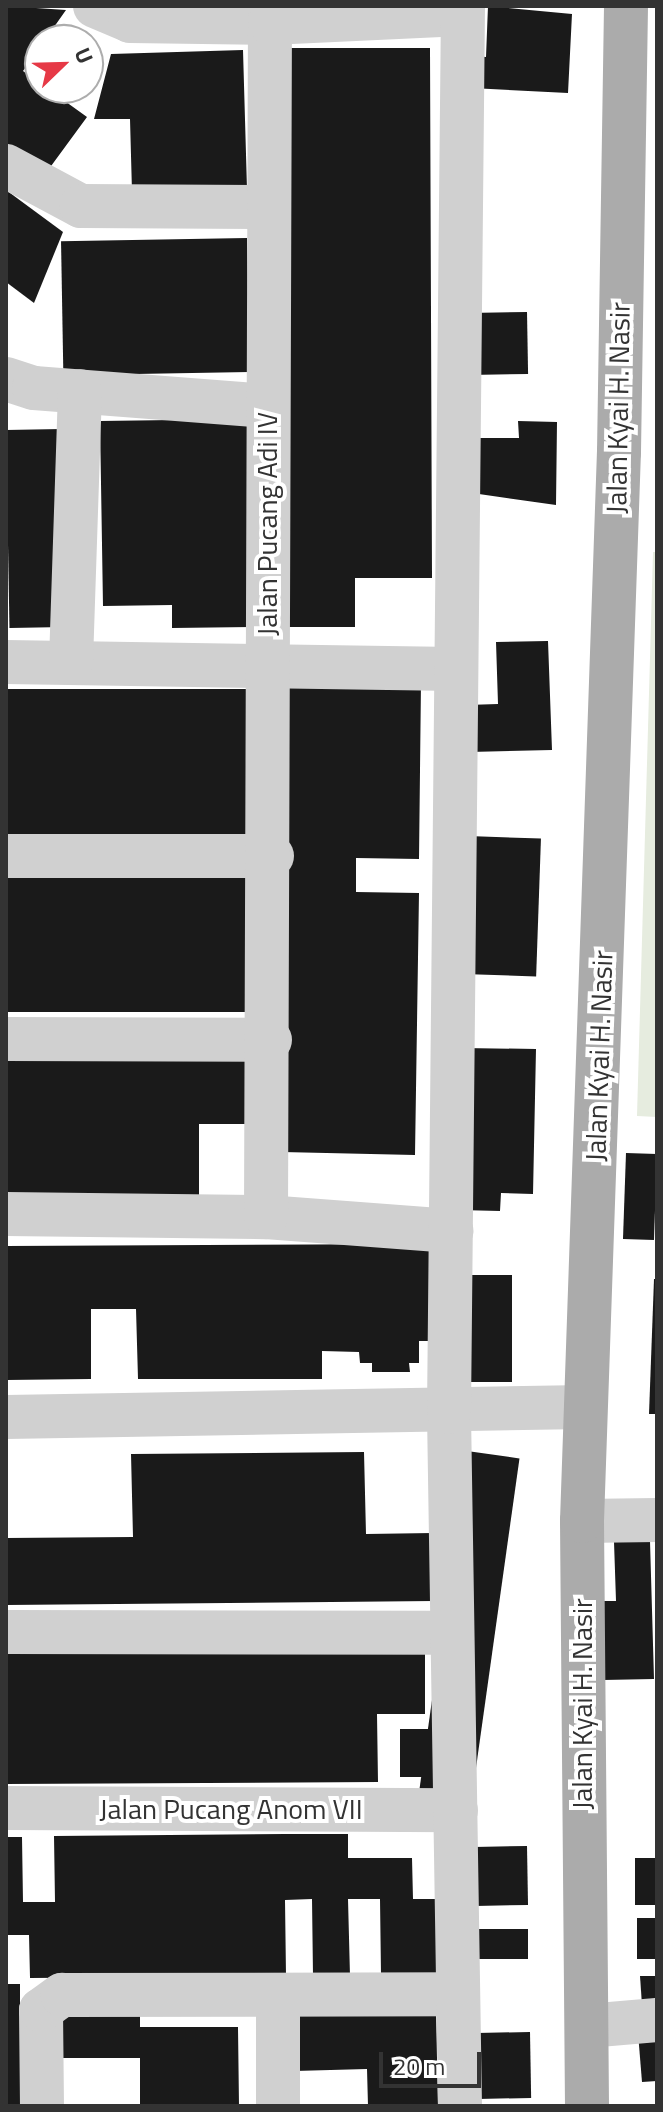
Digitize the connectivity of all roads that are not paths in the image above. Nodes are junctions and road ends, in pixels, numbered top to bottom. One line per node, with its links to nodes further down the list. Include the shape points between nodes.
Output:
1 (95, 6): 4 (street, via 130,21)
2 (626, 6): 21 (main road, Jalan Kyai H. Nasir, via 618,468)
3 (462, 10): 4 (street); 13 (street)
4 (270, 14): 6 (street, Jalan Pucang Adi IV)
5 (6, 166): 6 (street, via 81,206)
6 (266, 207): 9 (street, Jalan Pucang Adi IV)
7 (6, 379): 8 (street)
8 (80, 391): 9 (street); 12 (street)
9 (267, 406): 10 (street, Jalan Pucang Adi IV)
10 (267, 661): 12 (street); 13 (street); 15 (street, Jalan Pucang Adi IV)
11 (6, 662): 12 (street)
12 (71, 662)
13 (455, 669): 20 (street)
14 (6, 856): 15 (street)
15 (272, 856): 17 (street, Jalan Pucang Adi IV)
16 (6, 1039): 17 (street)
17 (270, 1040): 19 (street, Jalan Pucang Adi IV)
18 (6, 1214): 19 (street)
19 (266, 1217): 20 (street)
20 (451, 1231): 22 (street)
21 (585, 1407): 22 (street); 25 (main road, Jalan Kyai H. Nasir)
22 (449, 1412): 23 (street); 27 (street)
23 (6, 1417)
24 (657, 1520): 25 (street)
25 (582, 1521): 33 (main road, Jalan Kyai H. Nasir)
26 (6, 1632): 27 (street)
27 (452, 1633): 29 (street)
28 (6, 1808): 29 (street, Jalan Pucang Anom VII)
29 (456, 1810): 30 (street)
30 (456, 1994): 31 (street); 36 (street)
31 (278, 1998): 34 (street, via 53,1998 41,2010); 35 (street)
32 (657, 2020): 33 (street)
33 (587, 2026): 37 (main road, Jalan Kyai H. Nasir)
34 (42, 2106)
35 (278, 2106)
36 (460, 2106)
37 (587, 2106)

